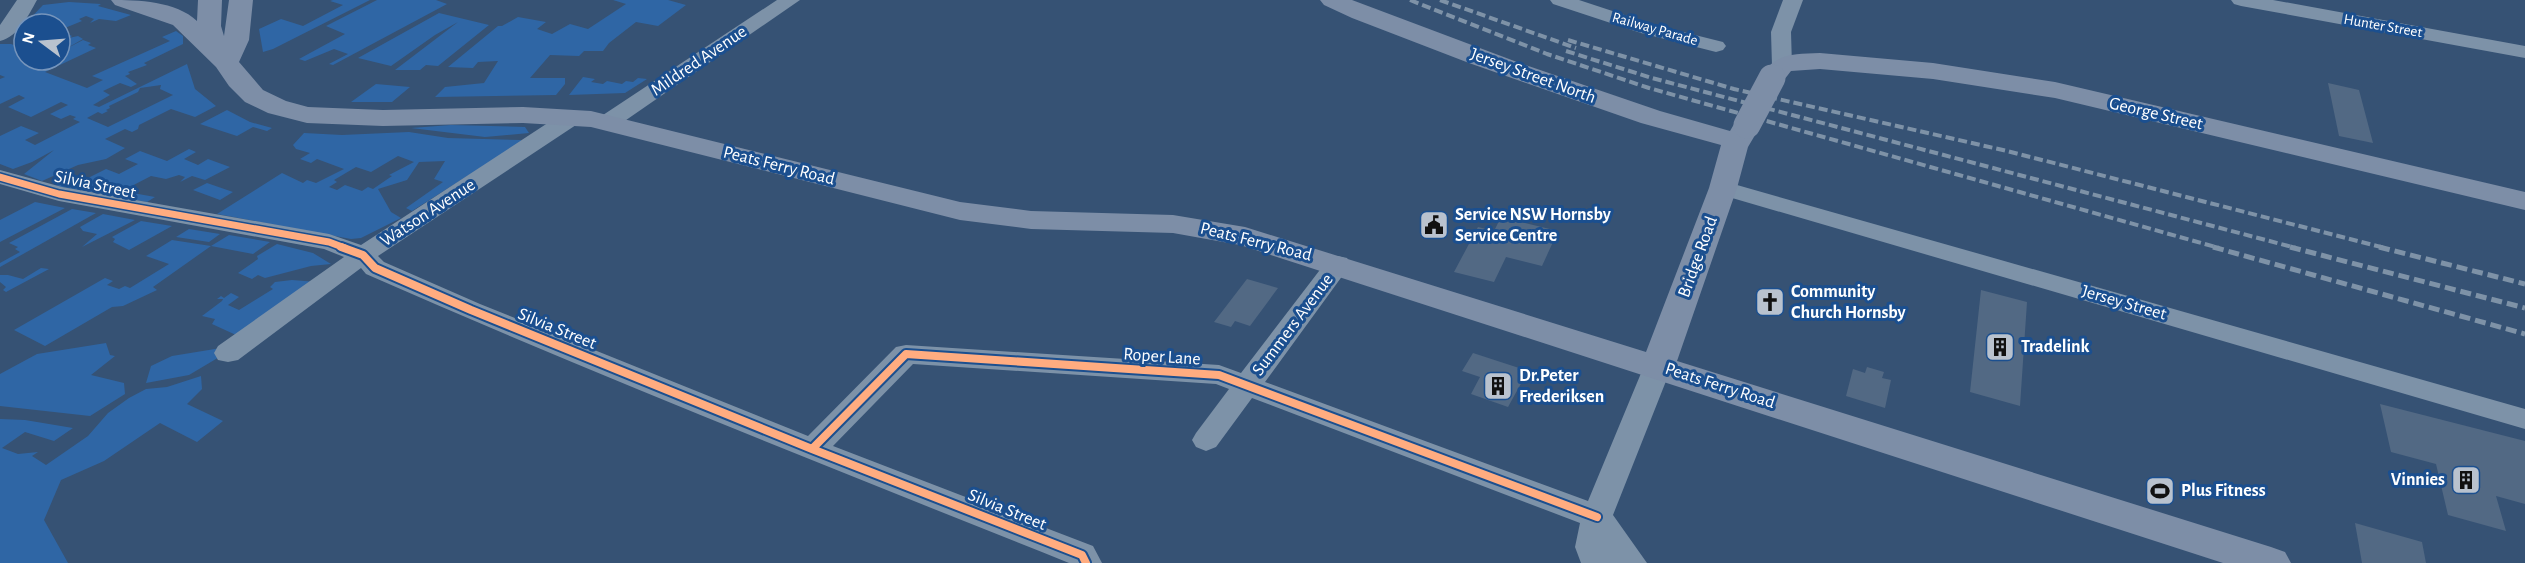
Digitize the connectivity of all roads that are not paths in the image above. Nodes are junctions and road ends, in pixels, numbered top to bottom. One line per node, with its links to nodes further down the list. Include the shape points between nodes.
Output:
1 (27, 0): 10 (street, via 13,24)
2 (123, 0): 13 (main road, via 182,20)
3 (210, 0): 13 (main road, Peats Ferry Road, via 209,26)
4 (241, 0): 13 (main road, via 236,40)
5 (790, 0): 16 (street, Mildred Avenue)
6 (1332, 0): 17 (main road, Jersey Street North, via 1547,82 1689,130)
7 (1560, 0): 11 (street, Railway Parade)
8 (1793, 0): 14 (street, Bridge Road, via 1781,32)
9 (2241, 0): 12 (street, Hunter Street)
10 (0, 35)
11 (1716, 46)
12 (2525, 52)
13 (221, 58): 15 (main road, Peats Ferry Road, via 254,96 307,115)
14 (1777, 72): 17 (main road, Bridge Road, bridge); 20 (main road, George Street, via 1806,61 1990,78)
15 (571, 117): 16 (main road, Peats Ferry Road); 21 (street, Watson Avenue)
16 (608, 122): 22 (main road, Peats Ferry Road, via 960,211 1031,220 1200,227)
17 (1742, 133): 19 (main road, Bridge Road)
18 (0, 177): 21 (street, Silvia Street, via 59,194 287,233)
19 (1724, 188): 24 (main road, Bridge Road); 26 (street, Jersey Street)
20 (2525, 201)
21 (363, 255): 23 (street, Watson Avenue); 28 (street, Silvia Street, via 375,268 431,293)
22 (1338, 264): 24 (main road, Peats Ferry Road); 25 (street, Summers Avenue)
23 (228, 353)
24 (1658, 366): 29 (street, Bridge Road); 33 (main road, Peats Ferry Road)
25 (1247, 386): 27 (street, Summers Avenue); 28 (street, Roper Lane, via 1219,375 906,354); 29 (street, Roper Lane)
26 (2525, 419)
27 (1206, 440)
28 (812, 449): 30 (street, Silvia Street, via 1082,555)
29 (1597, 517): 31 (street, Bridge Road, via 1591,547); 32 (street)
30 (1086, 563)
31 (1597, 563)
32 (1631, 563)
33 (2271, 563)

